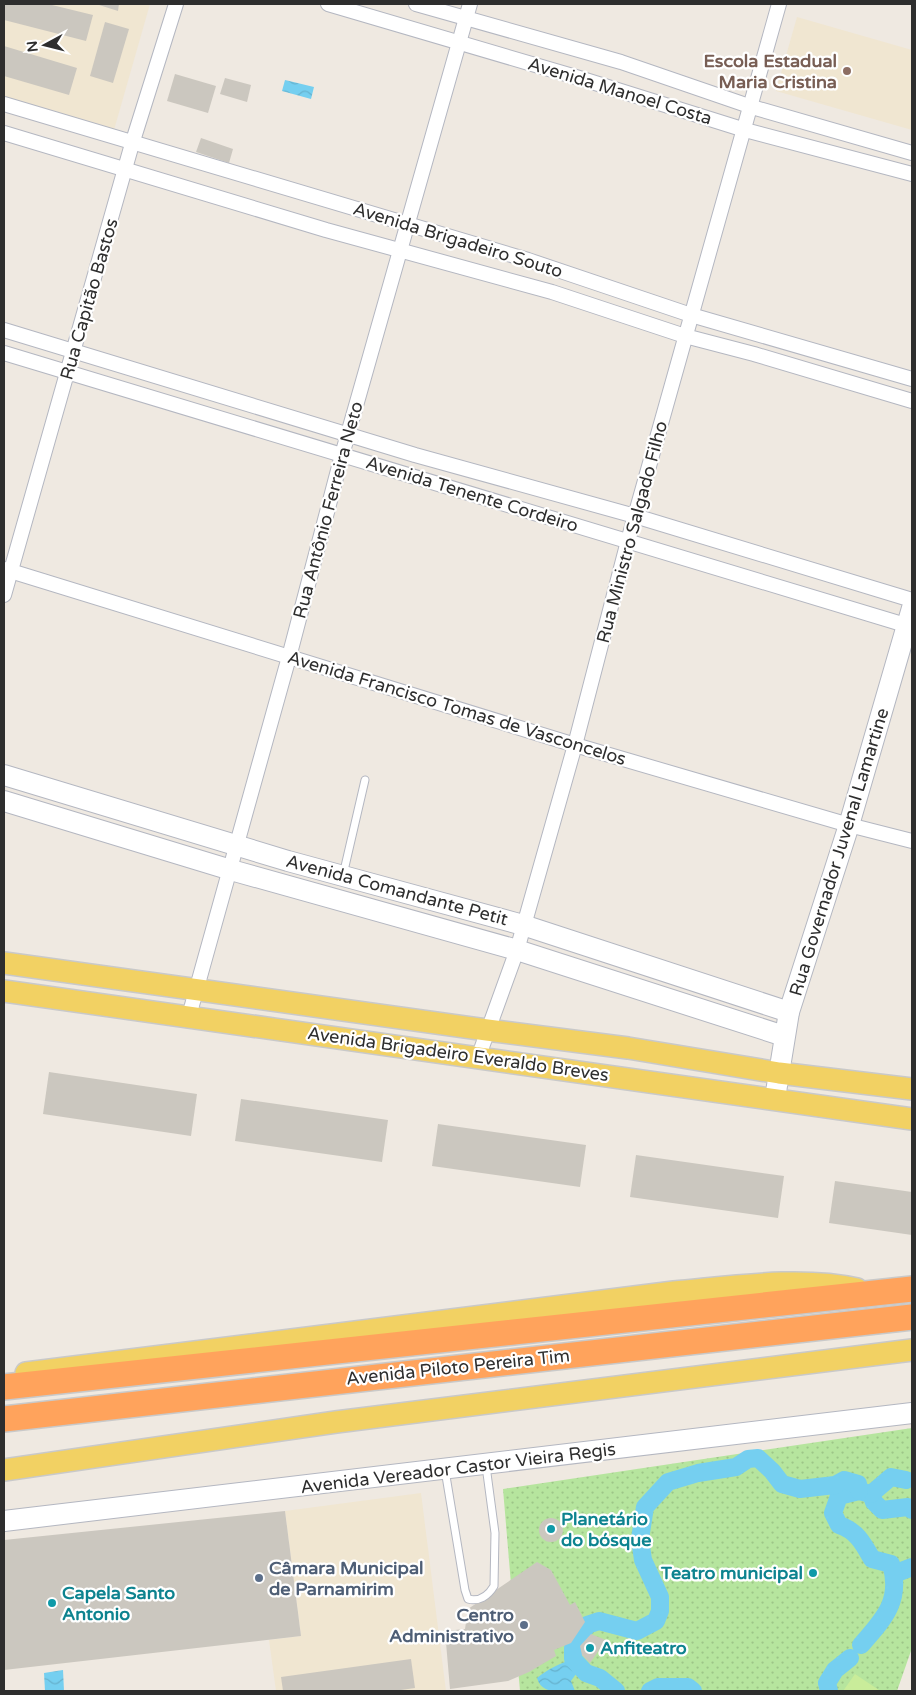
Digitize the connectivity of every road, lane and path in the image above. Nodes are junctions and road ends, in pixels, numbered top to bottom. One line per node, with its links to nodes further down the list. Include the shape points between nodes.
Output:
1 (176, 4): 12 (street, Rua Capitão Bastos)
2 (328, 4): 7 (street, Avenida Manoel Costa)
3 (416, 4): 6 (street, Avenida Manoel Costa)
4 (470, 4): 6 (street, Rua Antônio Ferreira Neto)
5 (779, 4): 9 (street, Rua Ministro Salgado Filho)
6 (466, 18): 7 (street, Rua Antônio Ferreira Neto); 9 (street, Avenida Manoel Costa, via 621,62)
7 (460, 43): 10 (street, Avenida Manoel Costa); 16 (street, Rua Antônio Ferreira Neto)
8 (4, 104): 12 (street, Avenida Brigadeiro Souto)
9 (752, 107): 10 (street, Rua Ministro Salgado Filho); 13 (street, Avenida Manoel Costa)
10 (745, 130): 15 (street, Avenida Manoel Costa); 18 (street, Rua Ministro Salgado Filho)
11 (4, 132): 14 (street, Avenida Brigadeiro Souto)
12 (132, 144): 14 (street, Rua Capitão Bastos); 16 (street, Avenida Brigadeiro Souto)
13 (912, 153)
14 (124, 170): 17 (street, Avenida Brigadeiro Souto); 21 (street, Rua Capitão Bastos)
15 (912, 174)
16 (407, 224): 17 (street, Rua Antônio Ferreira Neto); 18 (street, Avenida Brigadeiro Souto, via 528,260)
17 (400, 250): 20 (street, Avenida Brigadeiro Souto, via 552,292); 26 (street, Rua Antônio Ferreira Neto)
18 (691, 316): 20 (street, Rua Ministro Salgado Filho); 24 (street, Avenida Brigadeiro Souto)
19 (4, 330): 21 (street, Avenida Tenente Cordeiro)
20 (686, 336): 25 (street, Avenida Brigadeiro Souto); 28 (street, Rua Ministro Salgado Filho)
21 (75, 351): 23 (street, Rua Capitão Bastos); 26 (street, Avenida Tenente Cordeiro)
22 (4, 353): 23 (street, Avenida Tenente Cordeiro)
23 (69, 372): 27 (street, Avenida Tenente Cordeiro); 30 (street, Rua Capitão Bastos)
24 (912, 379)
25 (912, 402)
26 (348, 433): 27 (street, Rua Antônio Ferreira Neto); 28 (street, Avenida Tenente Cordeiro, via 415,455)
27 (342, 455): 29 (street, Avenida Tenente Cordeiro); 34 (street, Rua Antônio Ferreira Neto)
28 (635, 516): 29 (street, Rua Ministro Salgado Filho); 32 (street, Avenida Tenente Cordeiro)
29 (628, 541): 33 (street, Avenida Tenente Cordeiro); 35 (street, Rua Ministro Salgado Filho)
30 (7, 570): 31 (street, Rua Capitão Bastos); 34 (street, Avenida Francisco Tomas de Vasconcelos)
31 (4, 595)
32 (912, 600)
33 (911, 620): 41 (street, Rua Governador Juvenal Lamartine)
34 (289, 658): 35 (street, Avenida Francisco Tomas de Vasconcelos); 43 (street, Rua Antônio Ferreira Neto)
35 (575, 745): 41 (street, Avenida Francisco Tomas de Vasconcelos); 46 (street, Rua Ministro Salgado Filho)
36 (4, 775): 38 (street, Avenida Comandante Petit)
37 (365, 780): 45 (lane)
38 (85, 799): 40 (street); 43 (street, Avenida Comandante Petit)
39 (4, 801): 40 (street, Avenida Comandante Petit)
40 (78, 823): 44 (street, Avenida Comandante Petit)
41 (849, 825): 42 (street, Avenida Francisco Tomas de Vasconcelos); 51 (street, Rua Governador Juvenal Lamartine)
42 (912, 841)
43 (237, 844): 44 (street, Rua Antônio Ferreira Neto); 45 (street, Avenida Comandante Petit)
44 (231, 870): 47 (street, Avenida Comandante Petit); 49 (street, Rua Antônio Ferreira Neto)
45 (343, 876): 46 (street, Avenida Comandante Petit)
46 (523, 925): 47 (street, Rua Ministro Salgado Filho); 51 (street, Avenida Comandante Petit)
47 (517, 950): 53 (street, Rua Ministro Salgado Filho); 54 (street, Avenida Comandante Petit)
48 (4, 963): 49 (main road, Avenida Brigadeiro Everaldo Breves)
49 (198, 989): 52 (street, Rua Antônio Ferreira Neto); 53 (main road, Avenida Brigadeiro Everaldo Breves)
50 (4, 991): 52 (main road, Avenida Brigadeiro Everaldo Breves)
51 (789, 1012): 54 (street, Rua Governador Juvenal Lamartine)
52 (189, 1016): 55 (main road, Avenida Brigadeiro Everaldo Breves)
53 (487, 1030): 55 (street, Rua Ministro Salgado Filho); 56 (main road, Avenida Brigadeiro Everaldo Breves, via 628,1048)
54 (784, 1036): 56 (street, Rua Governador Juvenal Lamartine)
55 (478, 1058): 58 (main road, Avenida Brigadeiro Everaldo Breves)
56 (779, 1073): 57 (main road, Avenida Brigadeiro Everaldo Breves); 58 (street, Rua Governador Juvenal Lamartine)
57 (912, 1089)
58 (775, 1098): 59 (main road, Avenida Brigadeiro Everaldo Breves)
59 (912, 1119)
60 (912, 1289): 61 (highway, Avenida Piloto Pereira Tim)
61 (874, 1294): 64 (main road, via 814,1284 761,1284 674,1292); 65 (highway, Avenida Piloto Pereira Tim)
62 (912, 1317): 67 (highway, Avenida Piloto Pereira Tim)
63 (912, 1350): 69 (main road, via 336,1422)
64 (4, 1376)
65 (4, 1387)
66 (912, 1413): 68 (street, Avenida Vereador Castor Vieira Regis)
67 (4, 1419)
68 (486, 1465): 70 (street, Avenida Vereador Castor Vieira Regis); 70 (lane, via 494,1533 494,1586 484,1597 473,1601 468,1599 465,1590)
69 (4, 1470)
70 (444, 1470): 71 (street, Avenida Vereador Castor Vieira Regis)
71 (4, 1521)

